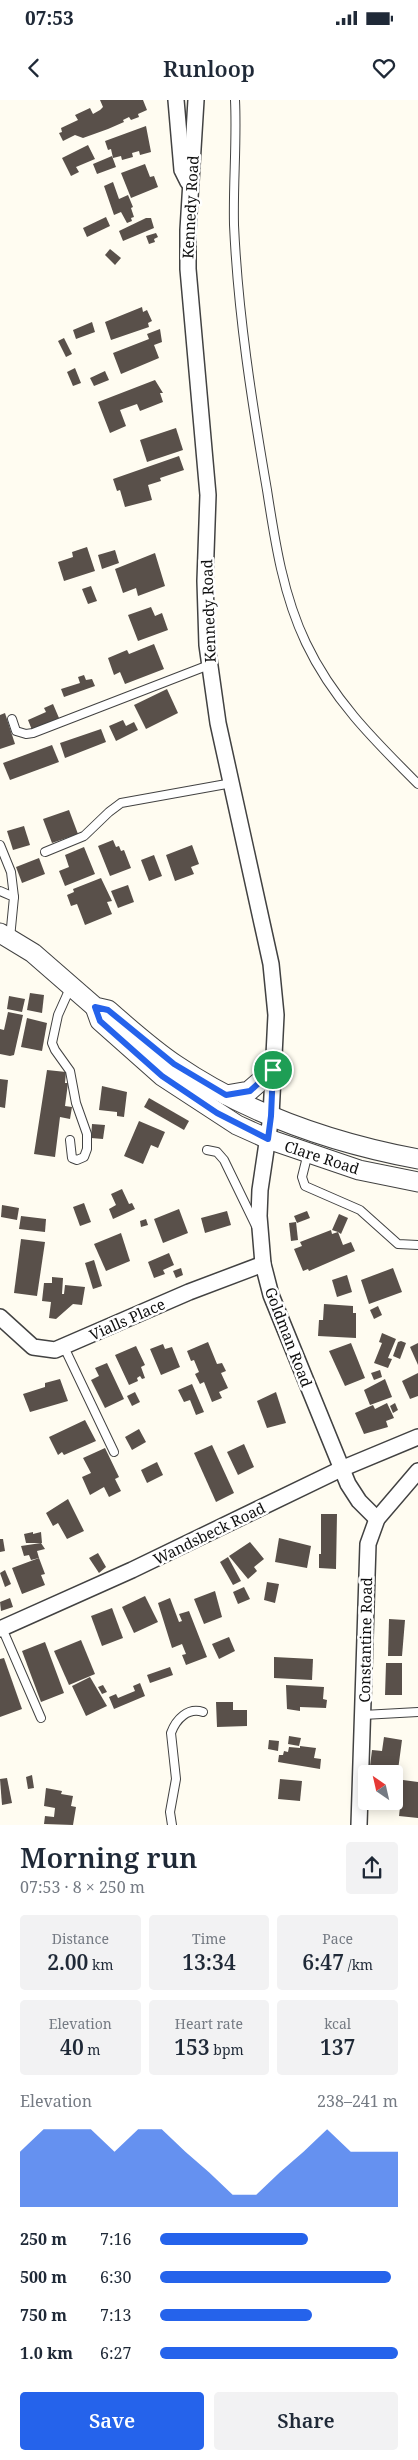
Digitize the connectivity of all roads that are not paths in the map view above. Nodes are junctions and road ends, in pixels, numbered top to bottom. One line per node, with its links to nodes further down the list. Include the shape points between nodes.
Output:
1 (176, 100): 4 (street, via 182,170)
2 (196, 100): 4 (street, Kennedy Road)
3 (235, 100): 8 (lane, via 234,223 238,272 252,404 279,564 296,619 325,678 376,744)
4 (190, 187): 5 (street, Kennedy Road, via 188,269 208,494 205,581)
5 (209, 665): 6 (lane, via 33,733 16,731); 7 (street, Kennedy Road, via 216,714)
6 (12, 719)
7 (232, 783): 10 (lane, via 121,803 84,836); 16 (street, Kennedy Road, via 271,964 276,1015)
8 (418, 784)
9 (0, 845): 12 (lane, via 11,872)
10 (45, 852)
11 (0, 891): 12 (lane)
12 (14, 897): 13 (lane)
13 (5, 935): 14 (street, Clare Road, via 33,953)
14 (71, 986): 15 (street, Clare Road); 20 (lane, via 58,1015 52,1043 70,1070 86,1134 84,1157 72,1158)
15 (95, 1007): 17 (street, Clare Road, via 108,1010 174,1064); 19 (street, Clare Road, via 100,1021 162,1076 217,1113)
16 (273, 1070): 17 (street, via 250,1091); 18 (street, Kennedy Road)
17 (226, 1095): 18 (street, Clare Road)
18 (271, 1116): 19 (street, Kennedy Road); 23 (street, Clare Road, via 341,1141)
19 (268, 1139): 22 (street, Clare Road); 25 (street, Goldman Road, via 260,1190)
20 (70, 1140)
21 (207, 1150): 25 (lane, via 217,1152 224,1160)
22 (308, 1153): 24 (street, Clare Road, via 359,1170); 26 (lane, via 302,1177 305,1186 360,1210 398,1244)
23 (418, 1159)
24 (418, 1182)
25 (260, 1232): 27 (street, Goldman Road)
26 (418, 1245)
27 (263, 1264): 29 (street, Vialls Place, via 189,1292); 32 (street, Goldman Road, via 271,1295)
28 (0, 1317): 29 (street, Vialls Place, via 33,1347 55,1350)
29 (64, 1347): 31 (lane)
30 (418, 1437): 32 (street, Wandsbeck Road)
31 (114, 1452)
32 (341, 1469): 34 (street, Goldman Road, via 359,1501); 35 (street, Wandsbeck Road)
33 (418, 1471): 34 (street, Constantine Road)
34 (377, 1519): 38 (street, Constantine Road, via 368,1544)
35 (1, 1629): 39 (lane)
36 (203, 1712): 40 (lane, via 190,1710 171,1733 176,1779 170,1812)
37 (418, 1712): 38 (lane)
38 (363, 1715): 41 (street, Constantine Road)
39 (41, 1718)
40 (172, 1825)
41 (359, 1825)

